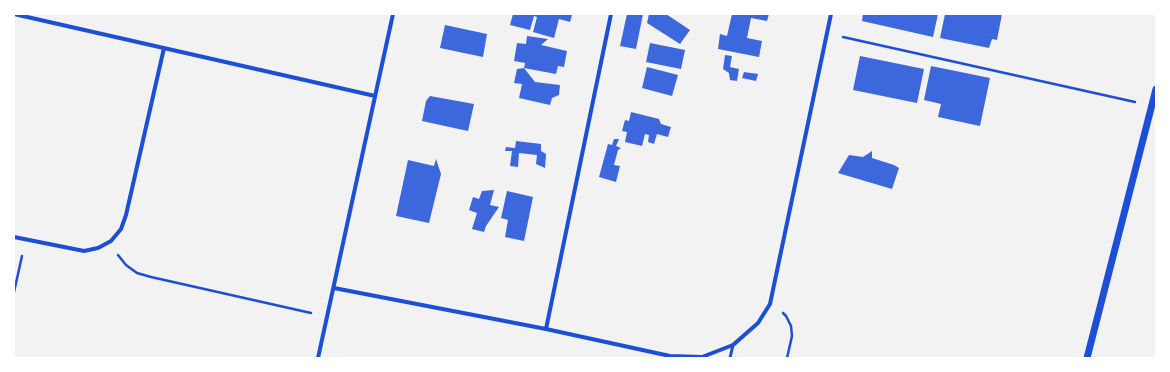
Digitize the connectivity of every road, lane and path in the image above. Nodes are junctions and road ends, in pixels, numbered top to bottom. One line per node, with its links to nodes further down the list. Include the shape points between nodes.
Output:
1 (14, 14): 6 (street)
2 (393, 14): 8 (street)
3 (610, 14): 17 (street)
4 (831, 14): 5 (street)
5 (827, 34): 9 (path); 15 (street)
6 (164, 48): 8 (street); 12 (street, via 126,215 120,229)
7 (1156, 89): 9 (street)
8 (375, 96): 13 (street)
9 (1152, 105): 22 (street)
10 (14, 237): 11 (street)
11 (25, 240): 12 (street, via 84,251 98,248); 14 (path)
12 (111, 240): 16 (path, via 116,254 137,273)
13 (334, 288): 16 (street); 17 (street)
14 (14, 292)
15 (770, 304): 18 (street, via 758,323); 21 (path, via 779,308 791,326 792,336)
16 (328, 316): 19 (street)
17 (546, 329): 18 (street, via 670,356 702,357)
18 (733, 345): 20 (lane)
19 (318, 358)
20 (730, 358)
21 (787, 358)
22 (1087, 358)

